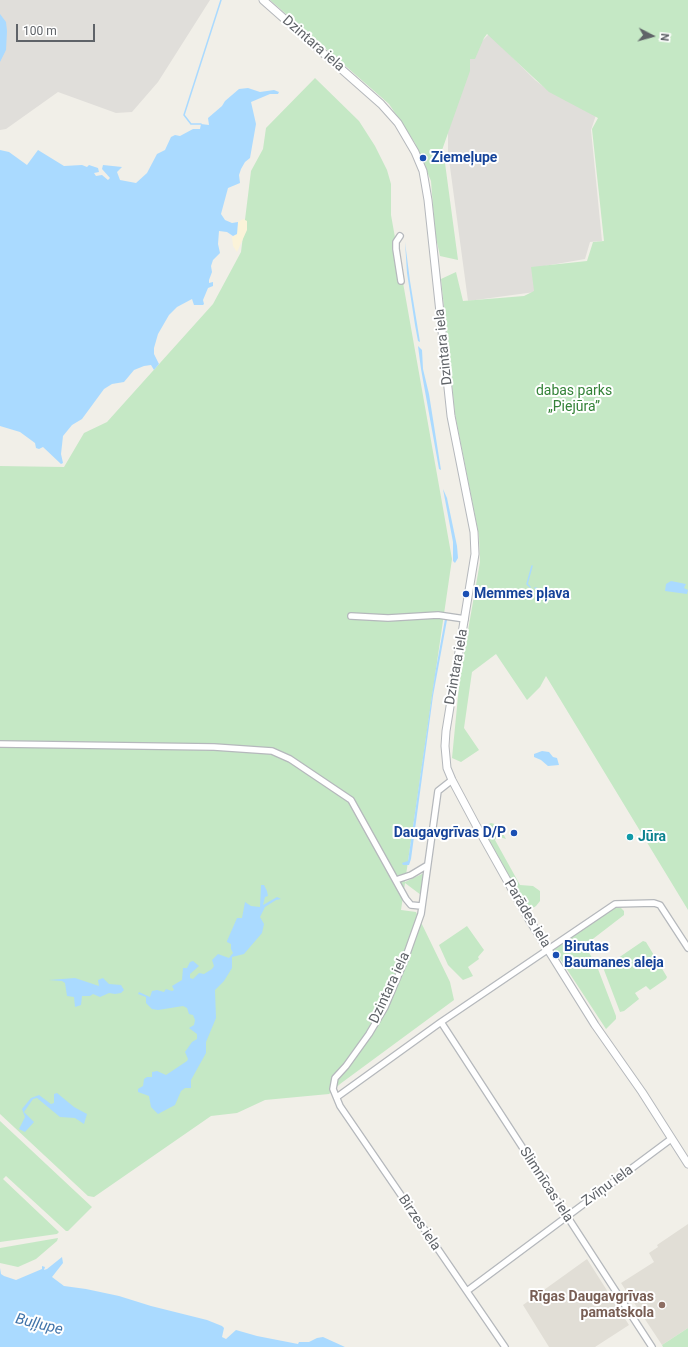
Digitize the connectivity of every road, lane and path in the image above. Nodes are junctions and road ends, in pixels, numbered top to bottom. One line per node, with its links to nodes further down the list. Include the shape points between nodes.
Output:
1 (263, 0): 5 (street, Dzintara iela, via 381,104 398,123 423,171 451,416 474,532 475,554)
2 (400, 236): 3 (street, via 396,242 396,250)
3 (401, 281)
4 (351, 616): 5 (street, via 388,618 438,615)
5 (465, 619): 7 (street, Dzintara iela, via 446,731)
6 (0, 744): 10 (street, via 214,747 272,752 290,759 351,800)
7 (446, 757): 8 (street, Parādes iela)
8 (452, 780): 9 (street, Dzintara iela, via 438,791); 13 (street, Parādes iela)
9 (426, 866): 10 (street); 11 (street, Dzintara iela)
10 (396, 880): 11 (street, via 411,905)
11 (421, 906): 15 (street, Dzintara iela, via 414,934 385,1007 369,1034 335,1078 333,1089)
12 (688, 948): 13 (street, via 660,905 654,903 613,905)
13 (547, 949): 14 (street); 16 (street, Parādes iela)
14 (441, 1022): 15 (street); 18 (street, Slimnīcas iela)
15 (337, 1097): 19 (street, Birzes iela, via 340,1106)
16 (672, 1139): 17 (street, Parādes iela); 18 (street, Zvīņu iela)
17 (688, 1164)
18 (566, 1217): 19 (street, Zvīņu iela); 21 (street, Slimnīcas iela)
19 (467, 1291): 20 (street, Birzes iela)
20 (505, 1347)
21 (652, 1347)

